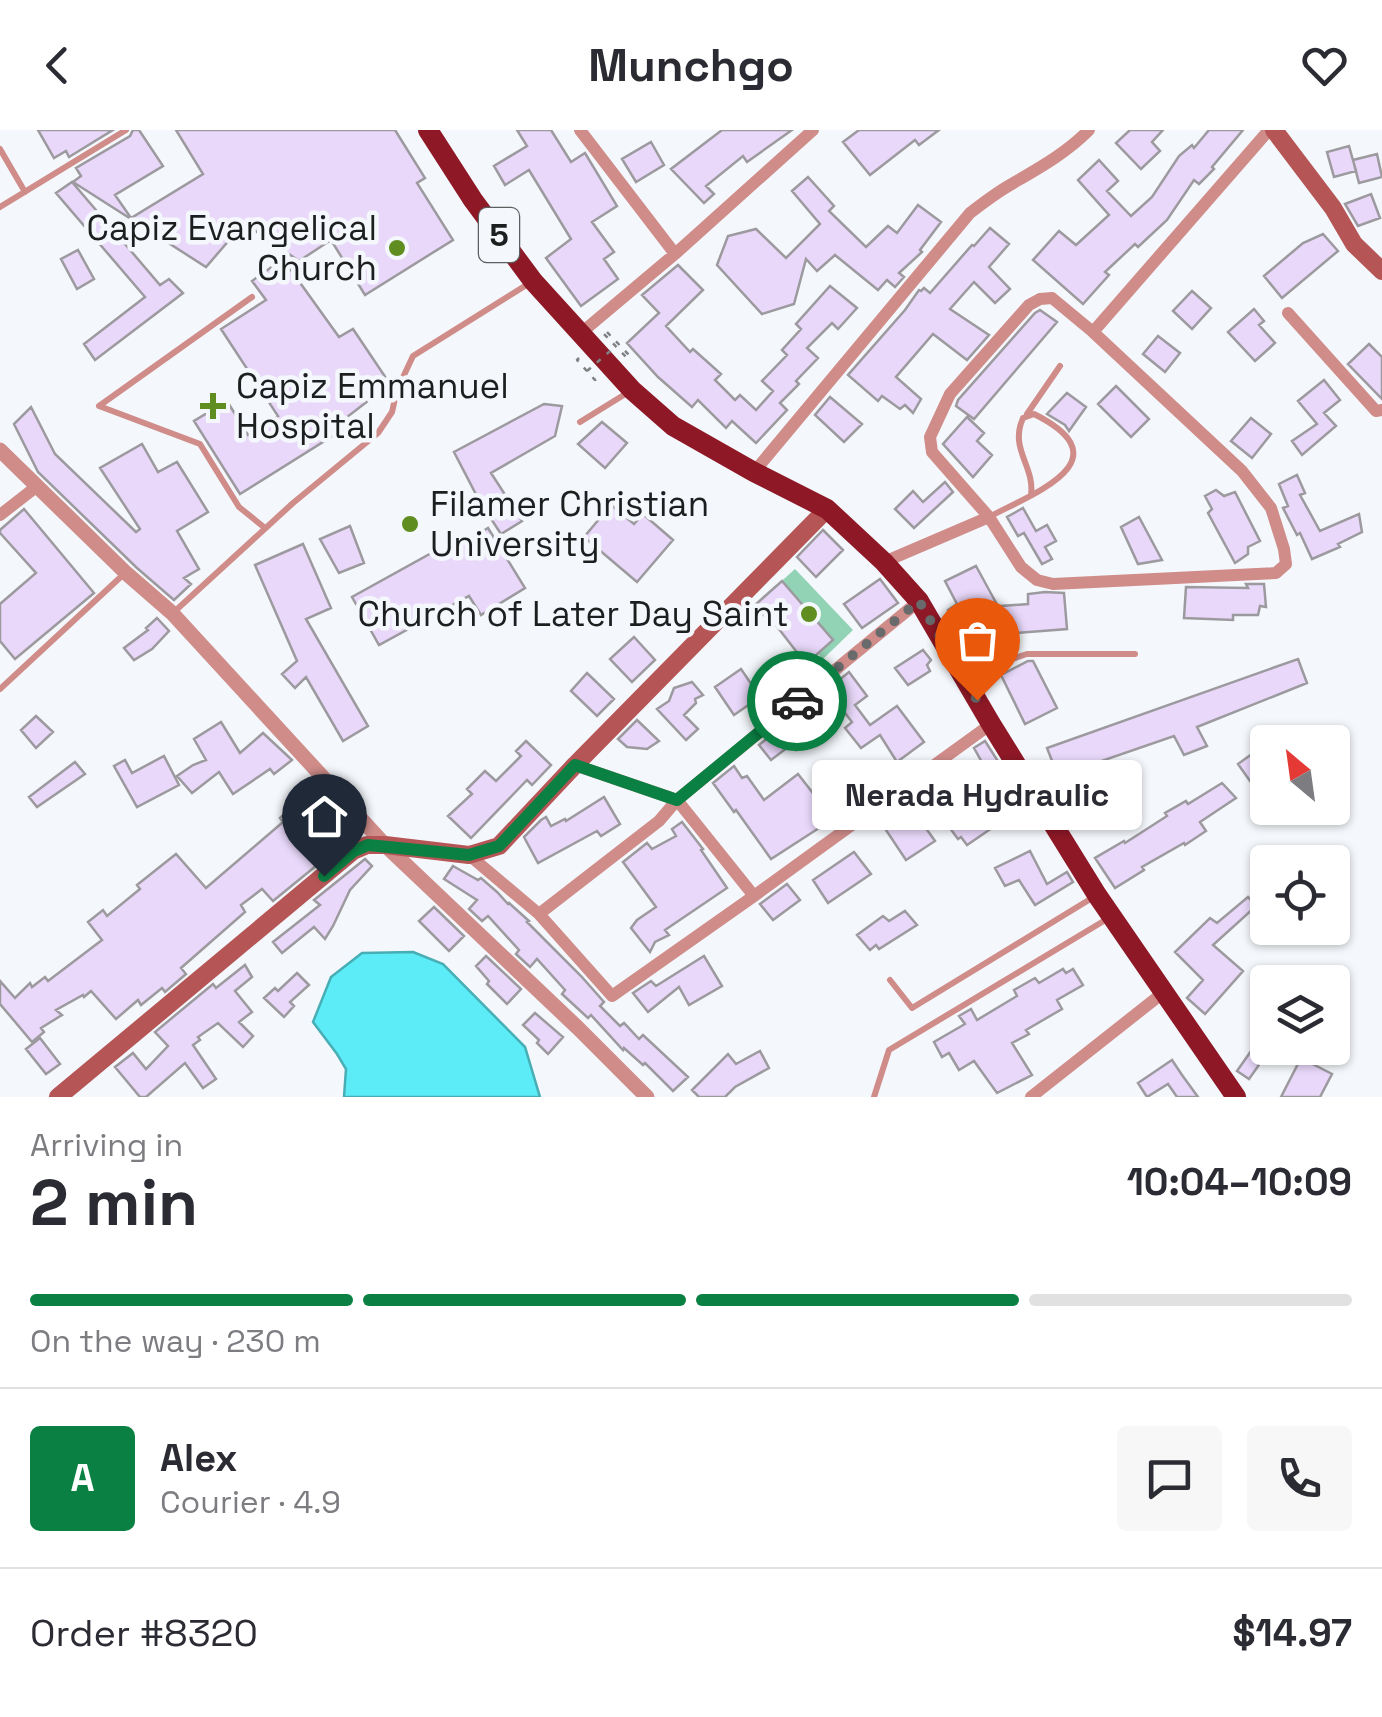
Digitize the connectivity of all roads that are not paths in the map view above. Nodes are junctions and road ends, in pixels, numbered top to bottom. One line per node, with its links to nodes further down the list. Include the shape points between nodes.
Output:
1 (126, 130): 8 (lane)
2 (428, 130): 12 (highway, 5)
3 (814, 130): 10 (street)
4 (1088, 130): 23 (street, via 970,213)
5 (1272, 130): 11 (main road, via 1354,244); 15 (street)
6 (584, 132): 10 (street)
7 (0, 149): 8 (lane)
8 (25, 192): 9 (lane)
9 (0, 207)
10 (674, 254): 16 (street)
11 (1382, 271)
12 (534, 281): 16 (highway, 5); 29 (lane, via 414,356 378,433)
13 (252, 298): 29 (lane, via 99,406 200,444 239,508)
14 (1288, 314): 19 (street)
15 (1093, 332): 28 (street, via 1052,298 1040,299 950,394 930,437 932,452); 28 (street, via 1242,472 1271,508 1286,564 1276,573 1053,584 1021,567)
16 (581, 333): 18 (highway, 5)
17 (1060, 366): 20 (lane)
18 (632, 390): 21 (lane); 23 (highway, 5, via 674,426)
19 (1382, 410)
20 (1026, 415): 25 (lane, via 1017,439); 25 (lane, via 1044,419 1074,455 1063,477)
21 (580, 422)
22 (0, 450): 24 (street)
23 (754, 472): 26 (highway, 5)
24 (36, 487): 27 (street); 31 (street)
25 (1031, 495): 28 (lane)
26 (826, 508): 30 (highway, 5); 38 (main road)
27 (0, 515)
28 (989, 516): 30 (street)
29 (266, 528): 33 (lane)
30 (884, 562): 32 (highway, 5)
31 (126, 572): 33 (street); 36 (lane)
32 (919, 601): 35 (highway, 5); 39 (street)
33 (172, 613): 40 (street)
34 (1135, 654): 35 (lane, via 1027,654)
35 (963, 676): 37 (highway, 5)
36 (0, 689)
37 (991, 724): 42 (highway, 5); 43 (street)
38 (575, 765): 39 (street); 41 (main road, via 499,846)
39 (677, 800): 43 (street); 44 (street, via 660,822)
40 (385, 845): 41 (main road); 48 (main road, via 354,851); 49 (street)
41 (469, 855): 44 (street)
42 (1097, 894): 45 (highway, 5); 46 (lane, via 912,1008)
43 (754, 896): 44 (street, via 612,996)
44 (539, 914)
45 (1112, 916): 47 (highway, 5); 50 (lane, via 889,1050)
46 (890, 980)
47 (1164, 992): 51 (street); 52 (highway, 5)
48 (58, 1097)
49 (647, 1097)
50 (874, 1097)
51 (1031, 1097)
52 (1236, 1097)

